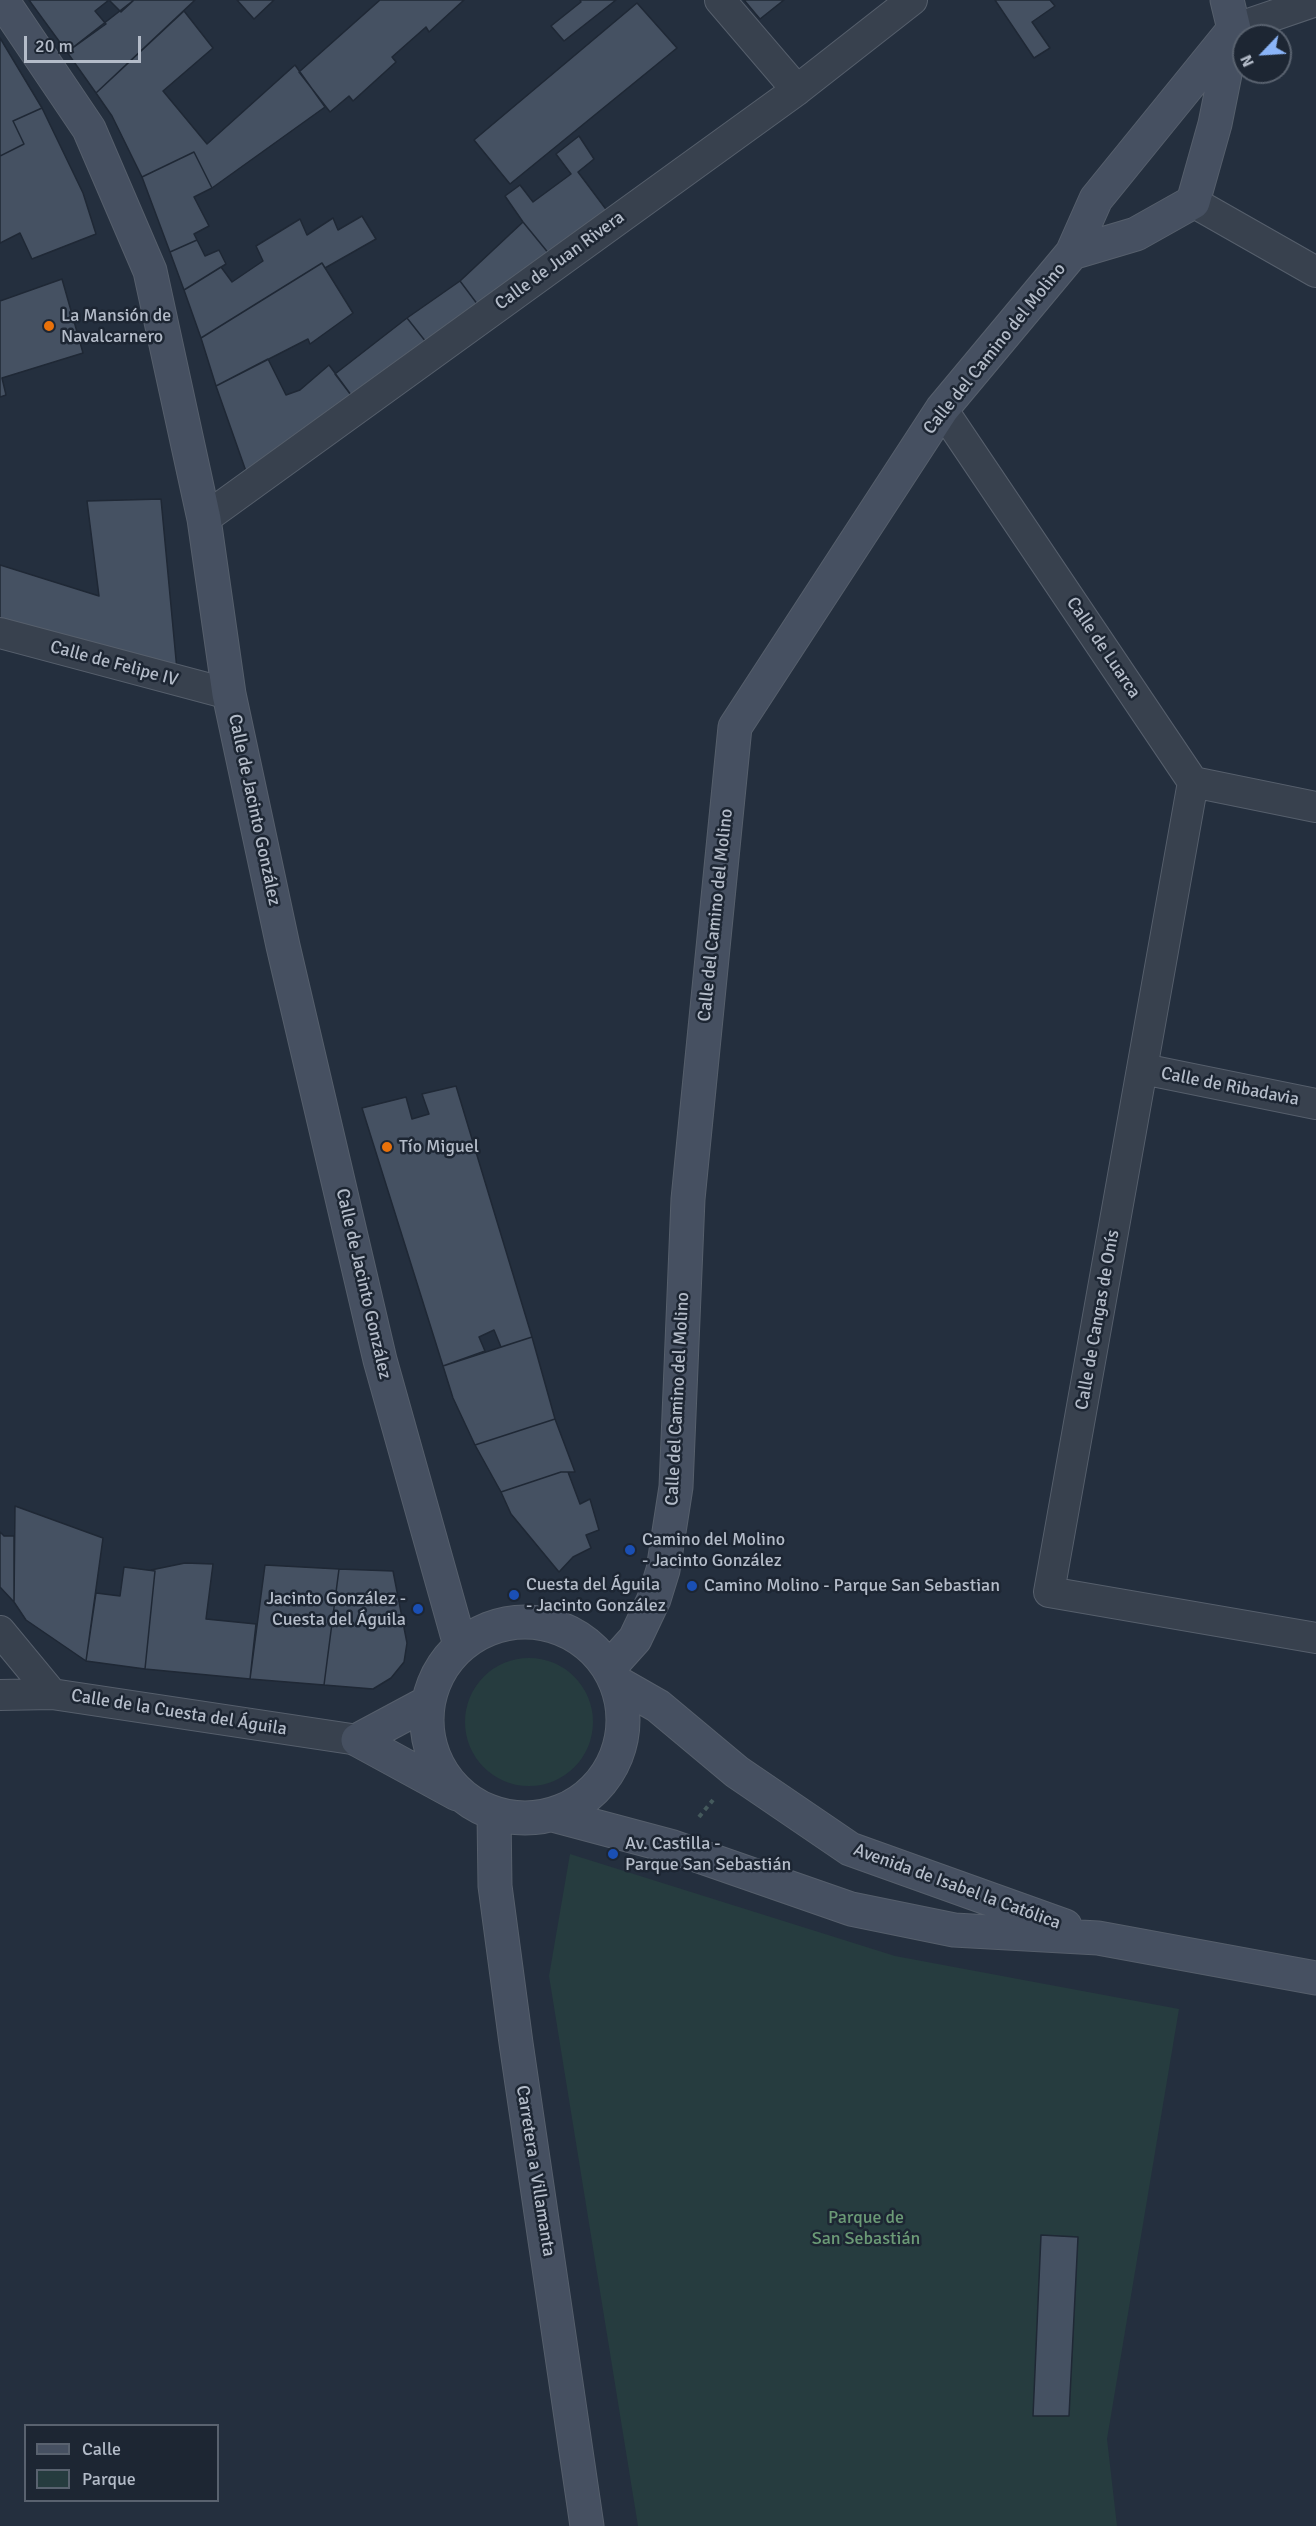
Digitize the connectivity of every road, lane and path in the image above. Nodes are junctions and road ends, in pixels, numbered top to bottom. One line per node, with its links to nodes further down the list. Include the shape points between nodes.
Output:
1 (720, 0): 6 (street)
2 (912, 0): 6 (street, Calle de Juan Rivera)
3 (1316, 1): 5 (street)
4 (2, 4): 11 (street, Calle de Jacinto González, via 89,129 150,271)
5 (1230, 14): 7 (street, via 1215,124); 8 (street, Calle del Camino del Molino, via 1096,199)
6 (797, 90): 11 (street, Calle de Juan Rivera)
7 (1193, 202): 8 (street, via 1136,234); 9 (street)
8 (1072, 253): 10 (street, Calle del Camino del Molino)
9 (1315, 271)
10 (942, 409): 14 (street, Calle de Luarca); 21 (street, Calle del Camino del Molino, via 735,727 688,1199 676,1487 663,1570 654,1599)
11 (204, 519): 13 (street, Calle de Jacinto González)
12 (0, 633): 13 (street, Calle de Felipe IV)
13 (228, 694): 20 (street, Calle de Jacinto González, via 380,1360)
14 (1193, 782): 15 (street); 16 (street, Calle de Cangas de Onís)
15 (1316, 807)
16 (1143, 1069): 17 (street, Calle de Ribadavia); 19 (street, Calle de Cangas de Onís, via 1049,1592)
17 (1316, 1104)
18 (0, 1631): 22 (street)
19 (1316, 1638)
20 (460, 1645): 21 (street, via 492,1626 518,1621 545,1623 570,1632 592,1647); 24 (street, via 439,1671)
21 (613, 1675): 26 (street, Avenida de Isabel la Católica, via 658,1706); 29 (street, via 624,1714 621,1747 606,1777 583,1801)
22 (52, 1694): 23 (street, Calle de la Cuesta del Águila); 25 (street, Calle de la Cuesta del Águila)
23 (0, 1695)
24 (427, 1702): 25 (street); 27 (street, via 428,1738 436,1760)
25 (358, 1740): 27 (street, Calle de la Cuesta del Águila)
26 (737, 1772): 30 (path); 31 (street, Avenida de Isabel la Católica, via 850,1849)
27 (464, 1797): 28 (street)
28 (494, 1814): 29 (street, via 524,1819); 33 (street, Carretera a Villamanta, via 495,1886 508,1987)
29 (553, 1815): 30 (street, Avenida de Isabel la Católica)
30 (674, 1847): 31 (street, Avenida de Isabel la Católica, via 851,1909 954,1930)
31 (1098, 1938): 32 (street, Avenida de Isabel la Católica)
32 (1316, 1978)
33 (587, 2526)

